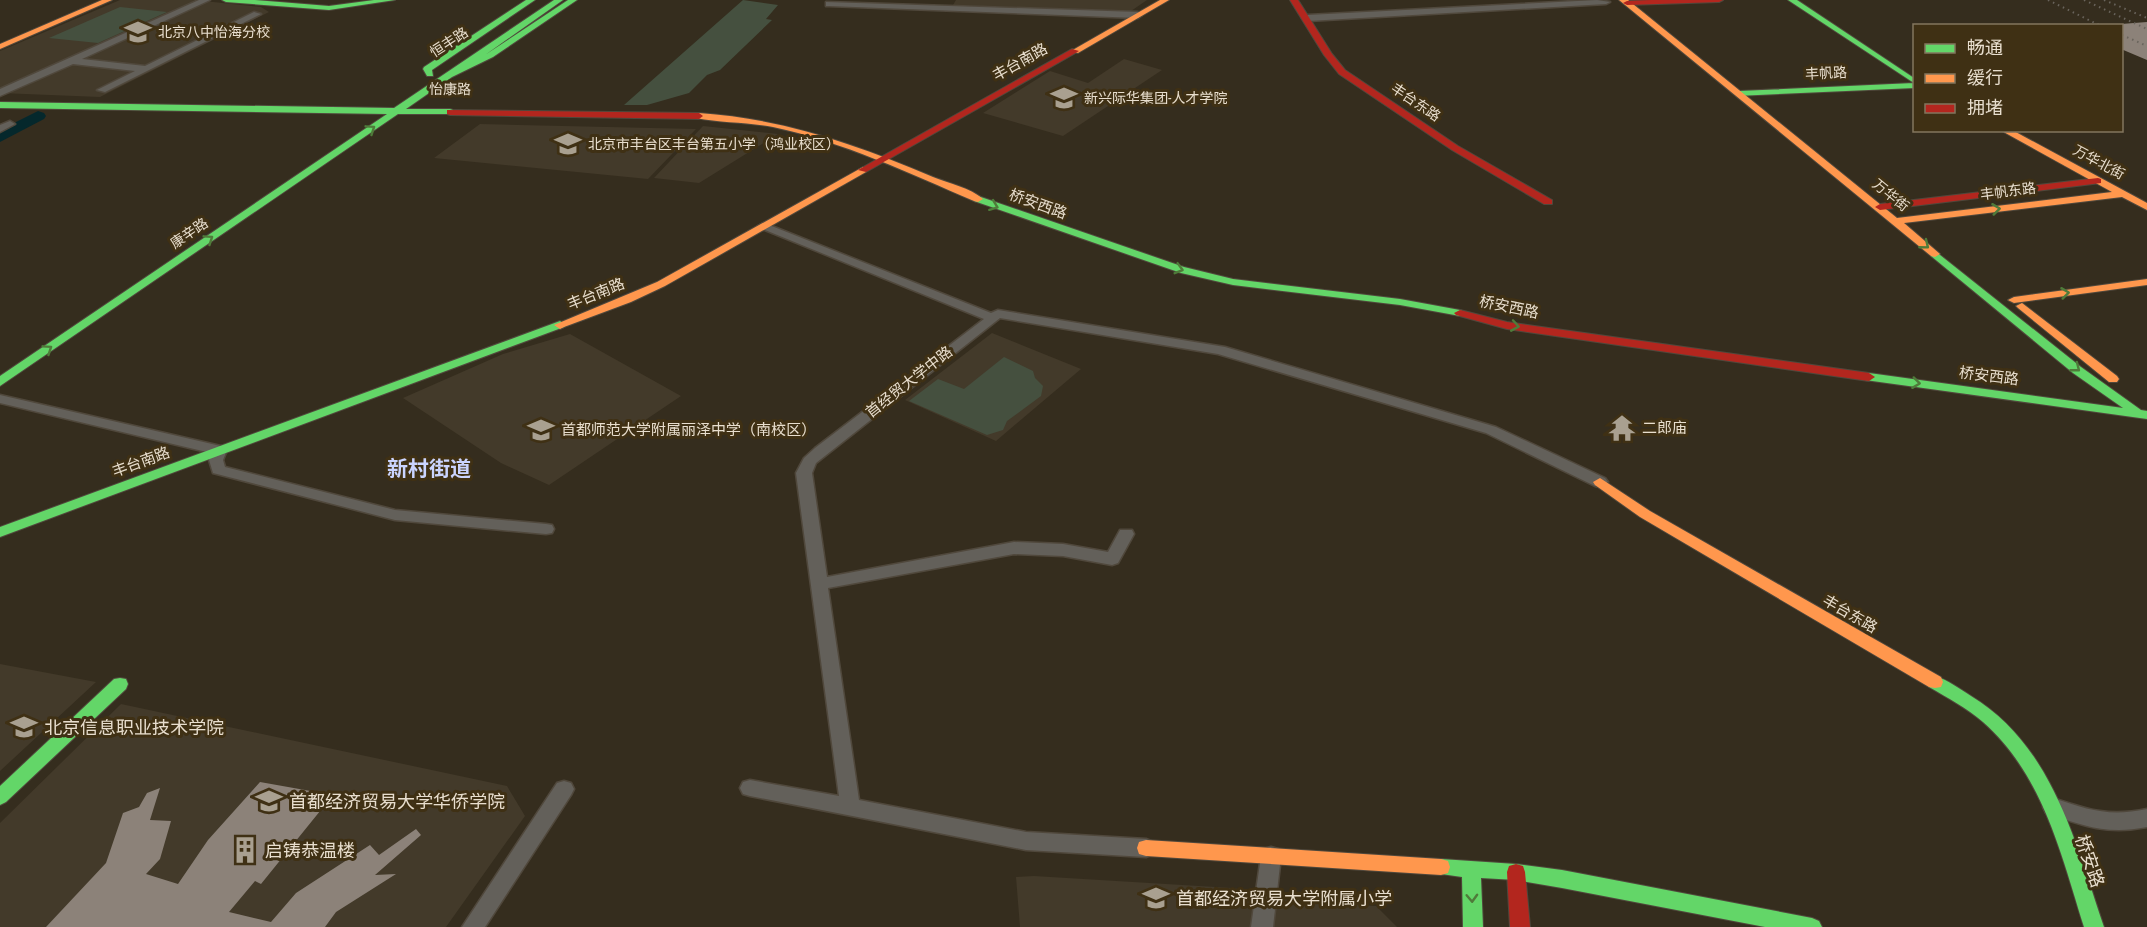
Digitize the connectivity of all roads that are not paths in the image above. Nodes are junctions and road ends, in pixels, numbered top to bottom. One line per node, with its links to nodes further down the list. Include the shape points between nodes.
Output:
1 (108, 0): 19 (main road)
2 (206, 0): 20 (street)
3 (226, 0): 4 (main road, via 329,8)
4 (391, 0)
5 (531, 0): 22 (main road, via 427,69)
6 (542, 0): 22 (main road, 恒丰路)
7 (559, 0): 23 (main road, 恒丰路)
8 (573, 0): 23 (main road, via 490,55)
9 (1165, 0): 17 (main road, 丰台南路)
10 (1294, 0): 18 (main road, 丰台东路)
11 (1719, 0): 14 (main road)
12 (1792, 0): 24 (main road)
13 (1606, 2): 18 (street)
14 (1632, 2): 29 (main road, 万华街)
15 (829, 4): 17 (street)
16 (257, 14): 21 (street)
17 (1138, 15): 34 (main road, 丰台南路)
18 (1308, 18): 37 (main road, 丰台东路, via 1342,72 1455,148)
19 (0, 47)
20 (73, 61): 21 (street); 28 (street)
21 (146, 69): 26 (street)
22 (430, 74): 32 (main road, 恒丰路)
23 (445, 78): 32 (main road, 恒丰路)
24 (1913, 80)
25 (1913, 86): 29 (main road, 丰帆路)
26 (102, 90)
27 (1913, 90): 29 (main road, 丰帆路)
28 (0, 93)
29 (1749, 96): 38 (main road, 万华街); 39 (main road, 万华街)
30 (0, 99): 32 (main road, 怡康路)
31 (0, 105): 32 (main road, 怡康路)
32 (391, 108): 34 (main road, 怡康路, via 739,118 791,127); 44 (main road, 康辛路); 48 (main road, 康辛路, one-way to 32)
33 (2008, 132): 35 (main road, 万华北街)
34 (888, 156): 43 (main road, 丰台南路); 49 (main road, 桥安西路, via 1154,250 1248,273 1758,351); 51 (main road, 桥安西路, one-way to 51, via 993,206 1181,270 1233,282 1400,302 1589,338)
35 (2098, 181): 36 (main road, 万华北街); 38 (main road, 丰帆东路)
36 (2124, 194): 40 (main road, 万华北街); 41 (main road, 丰帆东路, one-way to 36)
37 (1548, 202)
38 (1895, 206): 39 (main road, 丰帆东路); 41 (main road, 万华街)
39 (1880, 207): 42 (main road, 万华街)
40 (2147, 207)
41 (1912, 219): 42 (main road, 丰帆东路); 46 (main road, 万华街)
42 (1896, 221): 49 (main road, 万华街, one-way to 49, via 2077,370)
43 (764, 226): 47 (street); 52 (main road, 丰台南路, via 661,284 606,309)
44 (197, 230)
45 (2147, 282): 46 (main road, one-way to 45)
46 (2014, 300): 51 (main road, 万华街)
47 (995, 316): 53 (street, via 1220,350 1491,430); 57 (street, 首经贸大学中路, via 809,461 804,472)
48 (0, 382)
49 (2115, 396): 51 (main road, 万华街)
50 (0, 399): 52 (street)
51 (2145, 408)
52 (220, 450): 54 (street, via 218,470 395,515); 55 (main road, 丰台南路)
53 (1600, 482): 63 (main road, 丰台东路, via 1645,514 1964,699 2011,738 2042,782)
54 (546, 529)
55 (0, 532)
56 (1126, 534): 57 (street, via 1112,560 1063,550 1014,548)
57 (819, 584): 62 (street, 首经贸大学中路)
58 (120, 684): 61 (main road)
59 (564, 789): 69 (street)
60 (750, 789): 62 (street)
61 (0, 797)
62 (850, 807): 65 (street, via 1026,841)
63 (2053, 807): 64 (street, via 2122,824); 74 (main road, 桥安路)
64 (2147, 818)
65 (1146, 848): 66 (main road)
66 (1271, 856): 67 (main road); 70 (street)
67 (1471, 868): 68 (main road); 71 (main road, one-way to 71)
68 (1516, 872): 72 (main road); 73 (main road)
69 (473, 927)
70 (1262, 927)
71 (1473, 927)
72 (1520, 927)
73 (1812, 927)
74 (2094, 927)

